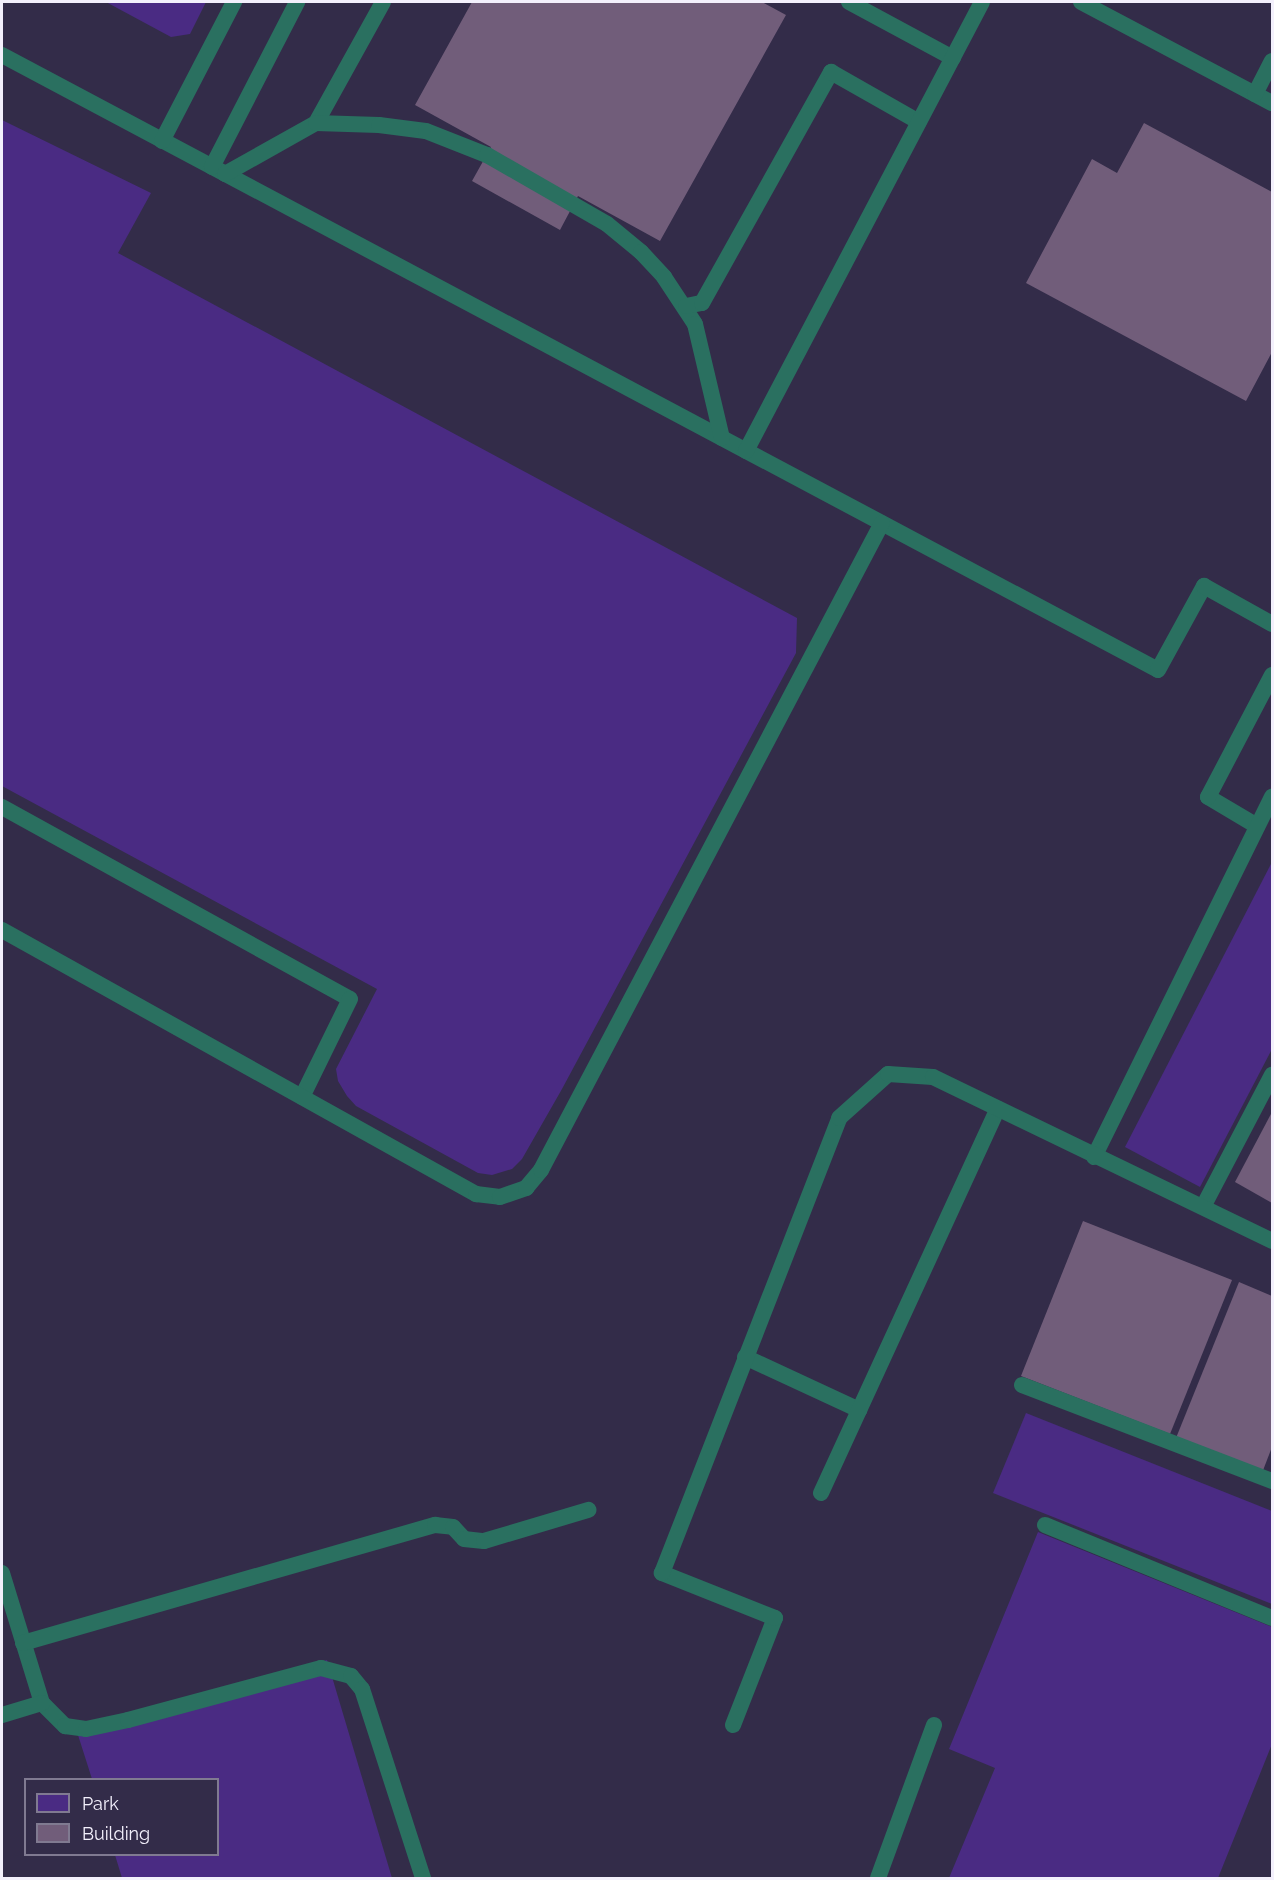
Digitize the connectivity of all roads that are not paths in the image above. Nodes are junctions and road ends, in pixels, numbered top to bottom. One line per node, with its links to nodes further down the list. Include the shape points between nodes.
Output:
1 (234, 2): 14 (lane)
2 (297, 2): 15 (lane)
3 (383, 2): 13 (lane)
4 (849, 2): 8 (lane)
5 (982, 2): 8 (lane)
6 (1081, 2): 10 (lane)
7 (2, 55): 14 (lane)
8 (953, 58): 12 (lane)
9 (1272, 61): 10 (lane)
10 (1255, 94): 11 (lane)
11 (1272, 103)
12 (919, 122): 16 (lane, via 831,72 702,303); 18 (lane)
13 (316, 123): 15 (lane); 16 (lane, via 426,131 486,155 607,224 641,252)
14 (162, 141): 15 (lane)
15 (219, 171): 17 (lane)
16 (686, 306): 17 (lane, via 695,324)
17 (722, 438): 18 (lane)
18 (746, 451): 19 (lane)
19 (882, 523): 20 (lane, via 1158,670 1204,586); 27 (lane, via 541,1170 526,1188 500,1197 476,1194)
20 (1272, 624)
21 (1272, 675): 24 (lane, via 1208,797)
22 (1272, 797): 24 (lane)
23 (2, 807): 27 (lane, via 350,999)
24 (1257, 826): 29 (lane)
25 (2, 930): 27 (lane)
26 (1272, 1075): 30 (lane)
27 (302, 1097)
28 (998, 1109): 29 (lane); 32 (lane, via 933,1077 888,1074 839,1118); 34 (lane)
29 (1094, 1157): 30 (lane)
30 (1204, 1205): 31 (lane)
31 (1272, 1241)
32 (746, 1357): 34 (lane); 44 (lane, via 662,1573 775,1618)
33 (1022, 1385): 35 (lane)
34 (859, 1410): 36 (lane)
35 (1272, 1481)
36 (821, 1493)
37 (588, 1510): 41 (lane, via 484,1541 464,1539 453,1527 435,1525)
38 (1045, 1525): 40 (lane)
39 (2, 1573): 41 (lane)
40 (1272, 1618)
41 (23, 1643): 42 (lane)
42 (42, 1703): 43 (lane); 46 (lane, via 64,1726 86,1729 321,1668 351,1676 362,1689)
43 (2, 1715)
44 (733, 1725)
45 (934, 1725): 47 (lane)
46 (423, 1878)
47 (878, 1878)

